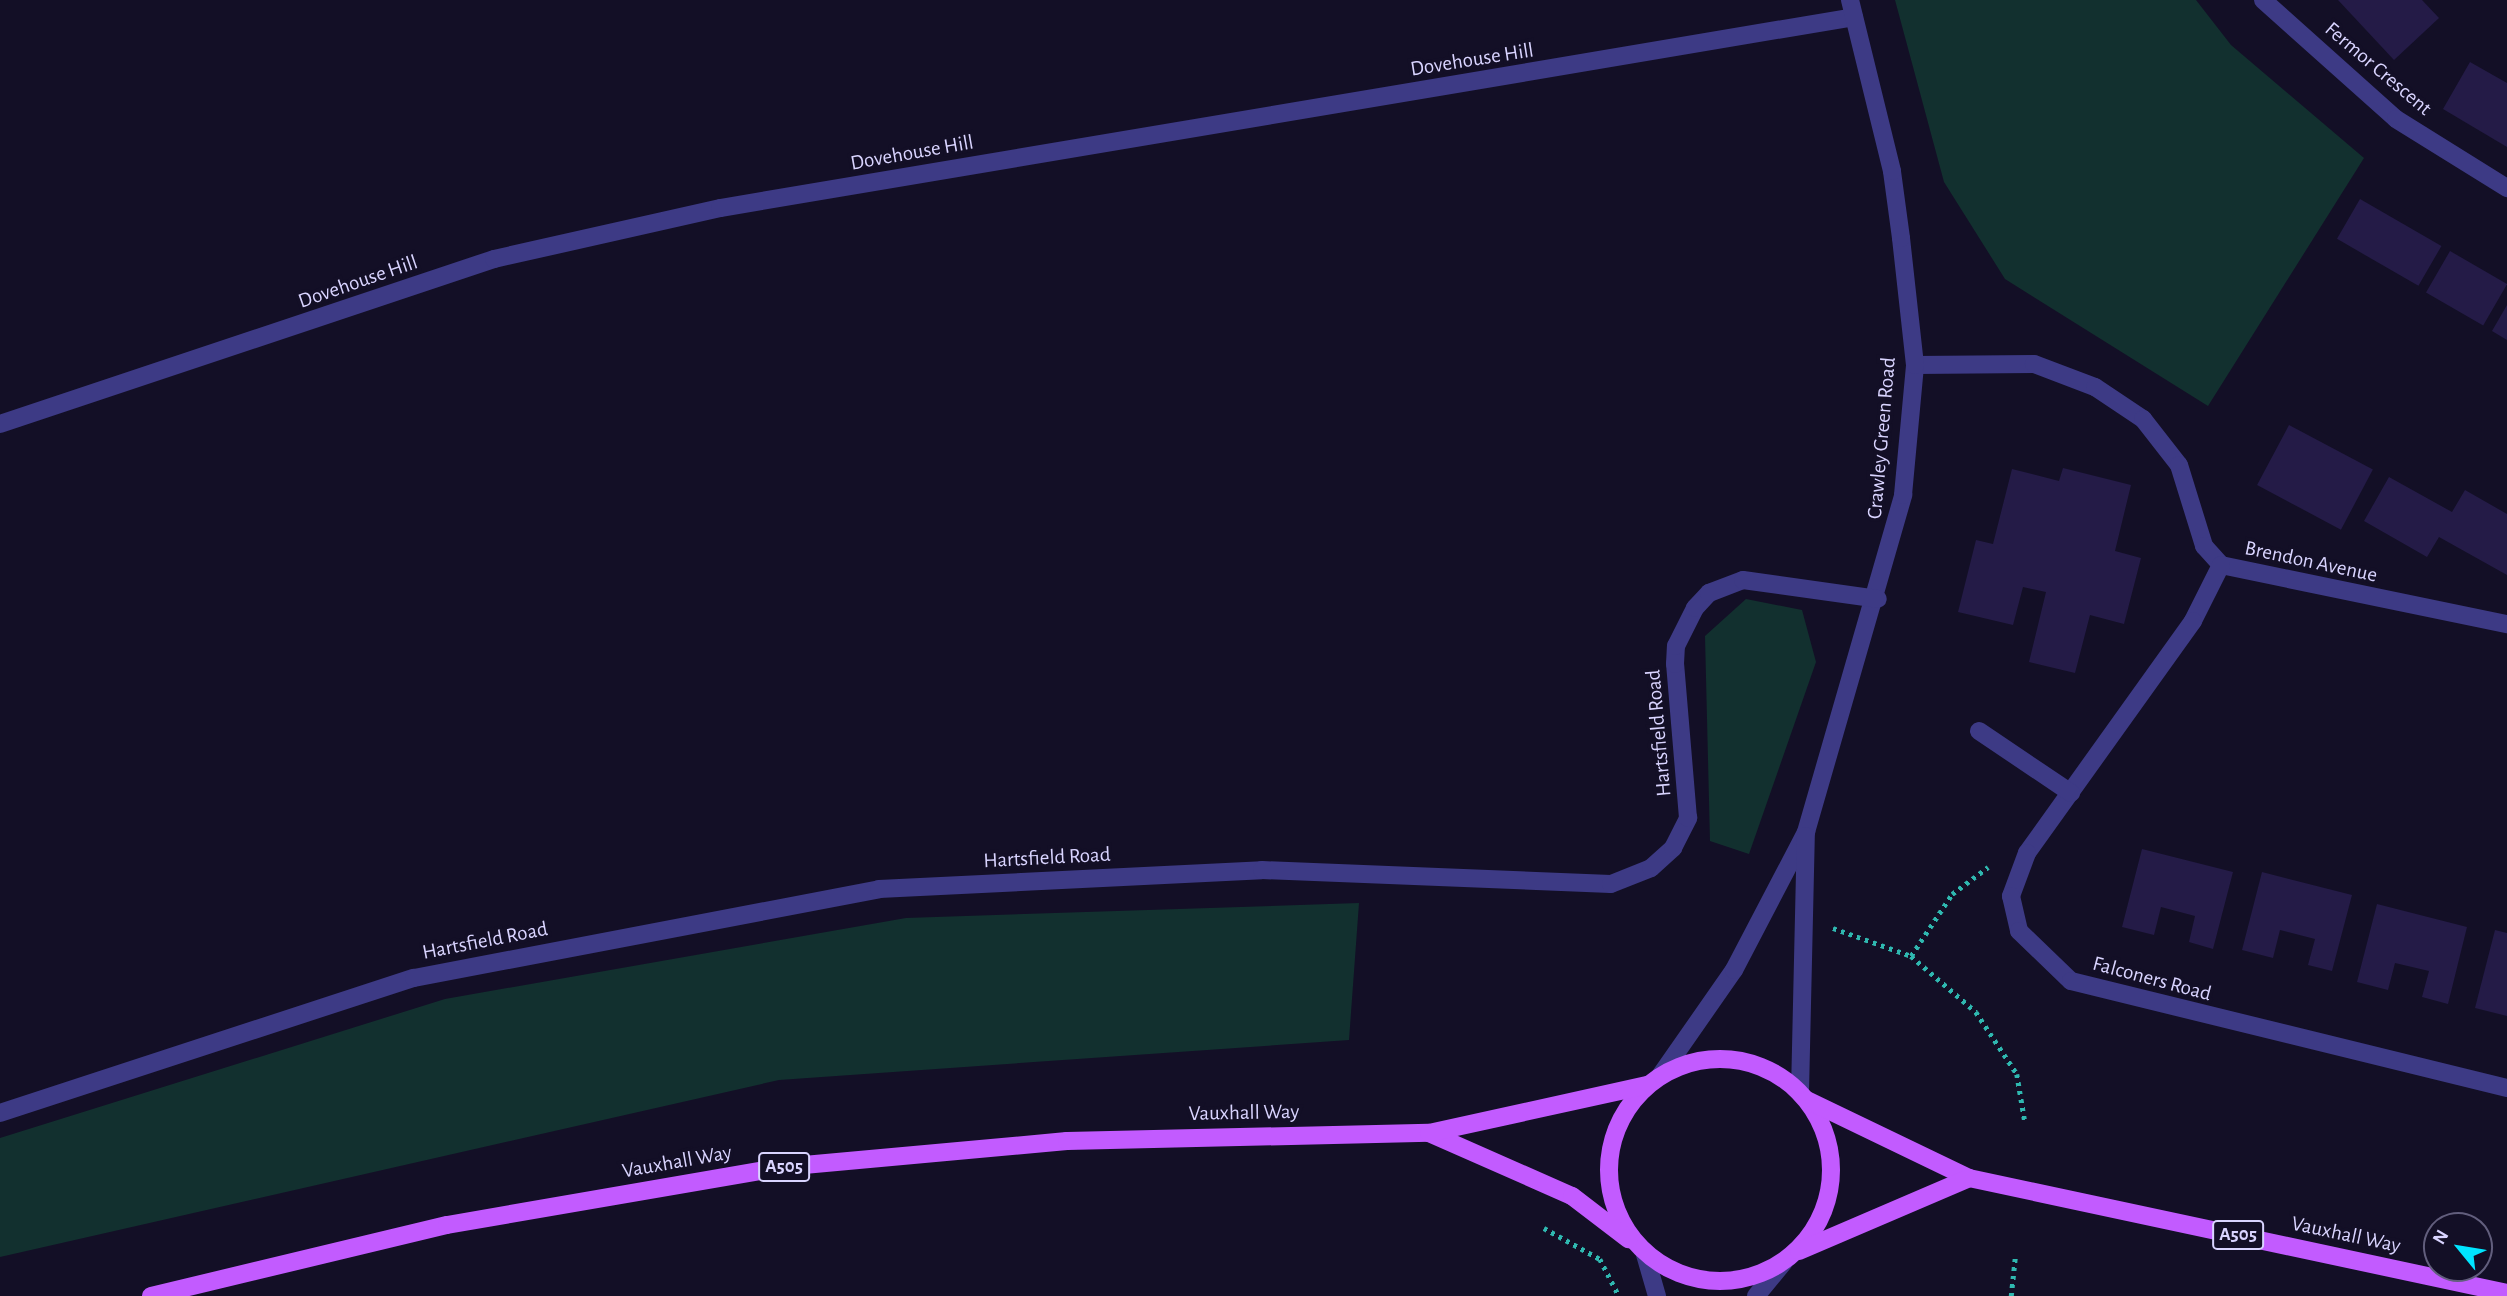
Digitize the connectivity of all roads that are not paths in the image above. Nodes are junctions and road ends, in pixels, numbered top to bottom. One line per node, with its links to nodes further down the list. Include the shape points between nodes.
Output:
1 (2263, 0): 3 (street, Fermor Crescent, via 2396,119)
2 (1852, 8): 4 (street, Crawley Green Road, via 1892,171); 5 (street, Dovehouse Hill, via 720,208 494,260)
3 (2507, 188)
4 (1914, 365): 6 (street, Brendon Avenue, via 2035,364 2095,387 2143,419 2179,465 2204,546); 7 (street, Crawley Green Road, via 1903,495)
5 (0, 424)
6 (2221, 565): 8 (street, Brendon Avenue); 10 (street, Falconers Road, via 2193,621)
7 (1878, 599): 11 (street, Crawley Green Road); 15 (street, Hartsfield Road, via 1743,580 1709,593 1695,608 1676,646 1688,818 1673,848 1651,868 1611,884 1262,870 879,889 414,978)
8 (2507, 624)
9 (1979, 731): 10 (street)
10 (2071, 793): 13 (street, Falconers Road, via 2020,867 2011,914 2031,948 2071,981)
11 (1806, 832): 12 (street, Crawley Green Road, via 1734,970); 14 (street, Crawley Green Road, via 1809,921)
12 (1654, 1081): 14 (main road, via 1712,1059 1747,1062); 16 (main road, Vauxhall Way); 18 (main road, via 1626,1112 1612,1144 1609,1180 1619,1216)
13 (2507, 1088)
14 (1804, 1096): 17 (main road, Vauxhall Way); 19 (main road, via 1832,1159 1829,1193 1817,1225)
15 (0, 1113)
16 (1429, 1133): 18 (main road, Vauxhall Way, via 1572,1196); 21 (main road, Vauxhall Way / A505, via 1067,1141 782,1167 447,1225)
17 (1969, 1178): 19 (main road); 20 (main road, Vauxhall Way / A505)
18 (1642, 1249): 19 (main road, via 1698,1279 1732,1281); 22 (street)
19 (1790, 1257): 23 (street)
20 (2507, 1293)
21 (151, 1296)
22 (1657, 1296)
23 (1756, 1296)

